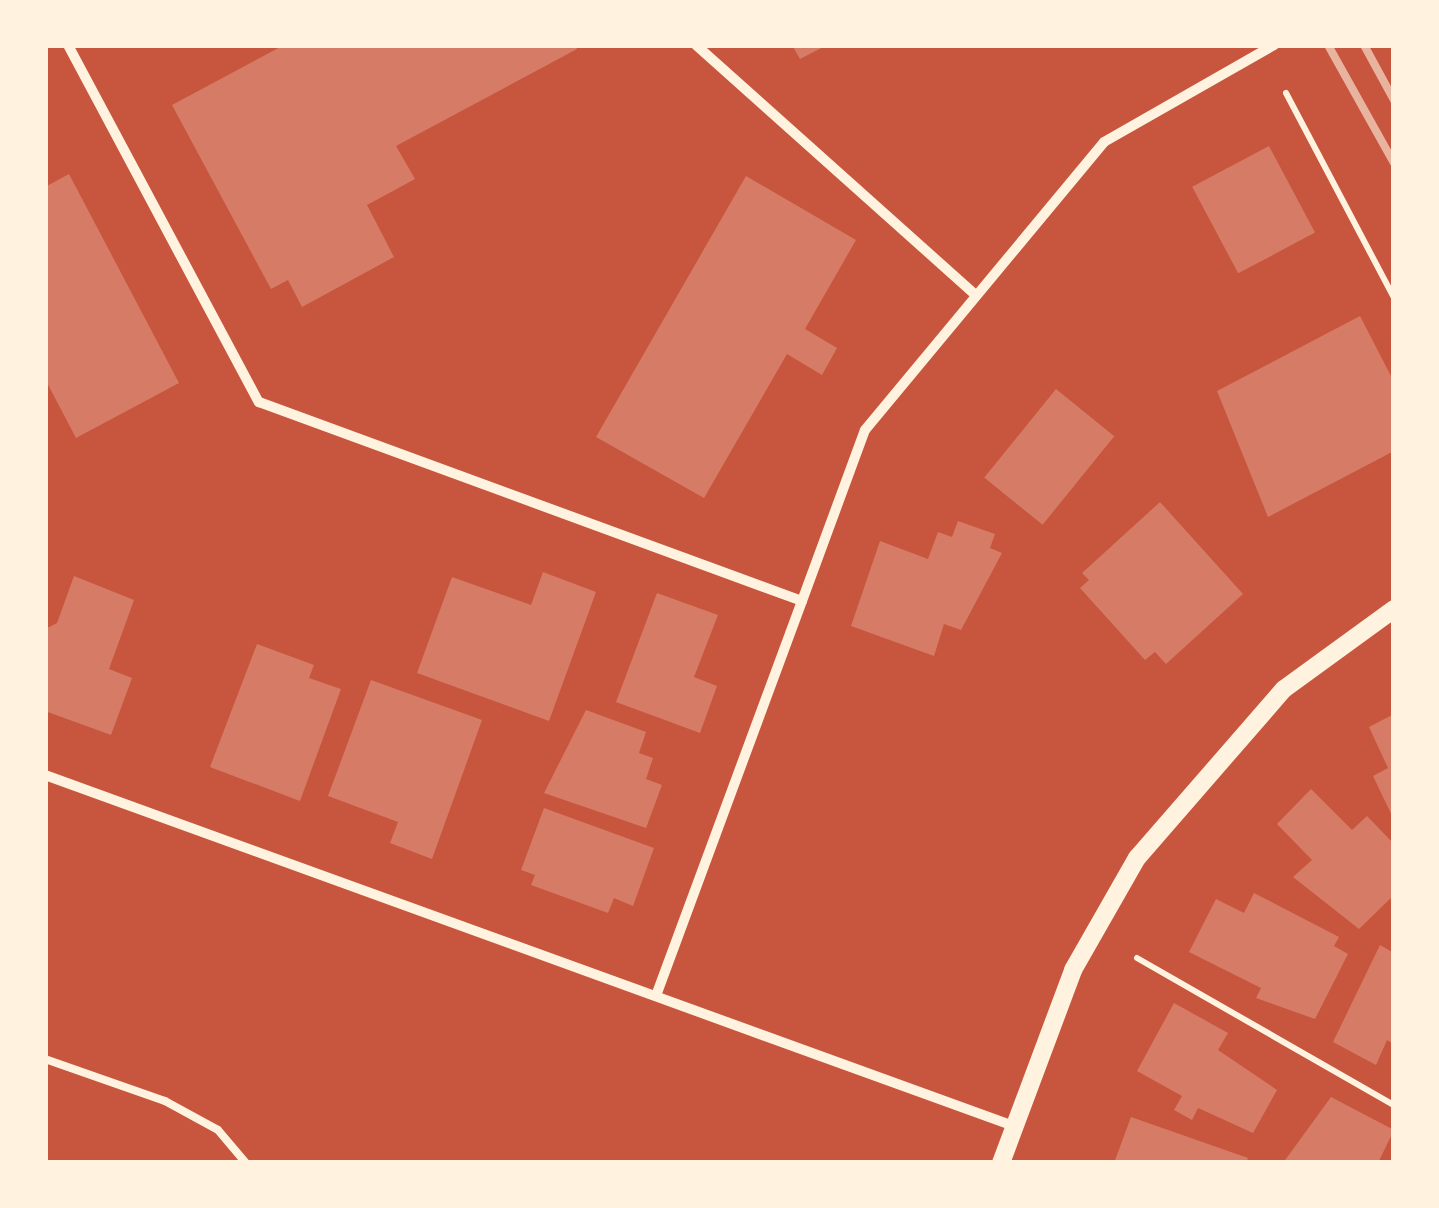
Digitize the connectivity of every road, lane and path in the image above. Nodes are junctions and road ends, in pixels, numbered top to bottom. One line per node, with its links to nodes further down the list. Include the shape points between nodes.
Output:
1 (68, 45): 8 (street, via 259,402)
2 (696, 45): 6 (street)
3 (1246, 45): 5 (street)
4 (1274, 45): 5 (street)
5 (1252, 56): 6 (street, via 1104,142); 7 (path, via 1278,78)
6 (976, 294): 8 (street, via 866,430)
7 (1394, 298)
8 (802, 600): 12 (street)
9 (1394, 609): 15 (street, via 1284,689 1137,858 1072,970)
10 (45, 775): 12 (street)
11 (1137, 958): 14 (path)
12 (656, 995): 15 (street)
13 (45, 1059): 16 (lane, via 165,1101 218,1130)
14 (1394, 1105)
15 (1011, 1124): 17 (street)
16 (246, 1163)
17 (1001, 1163)

